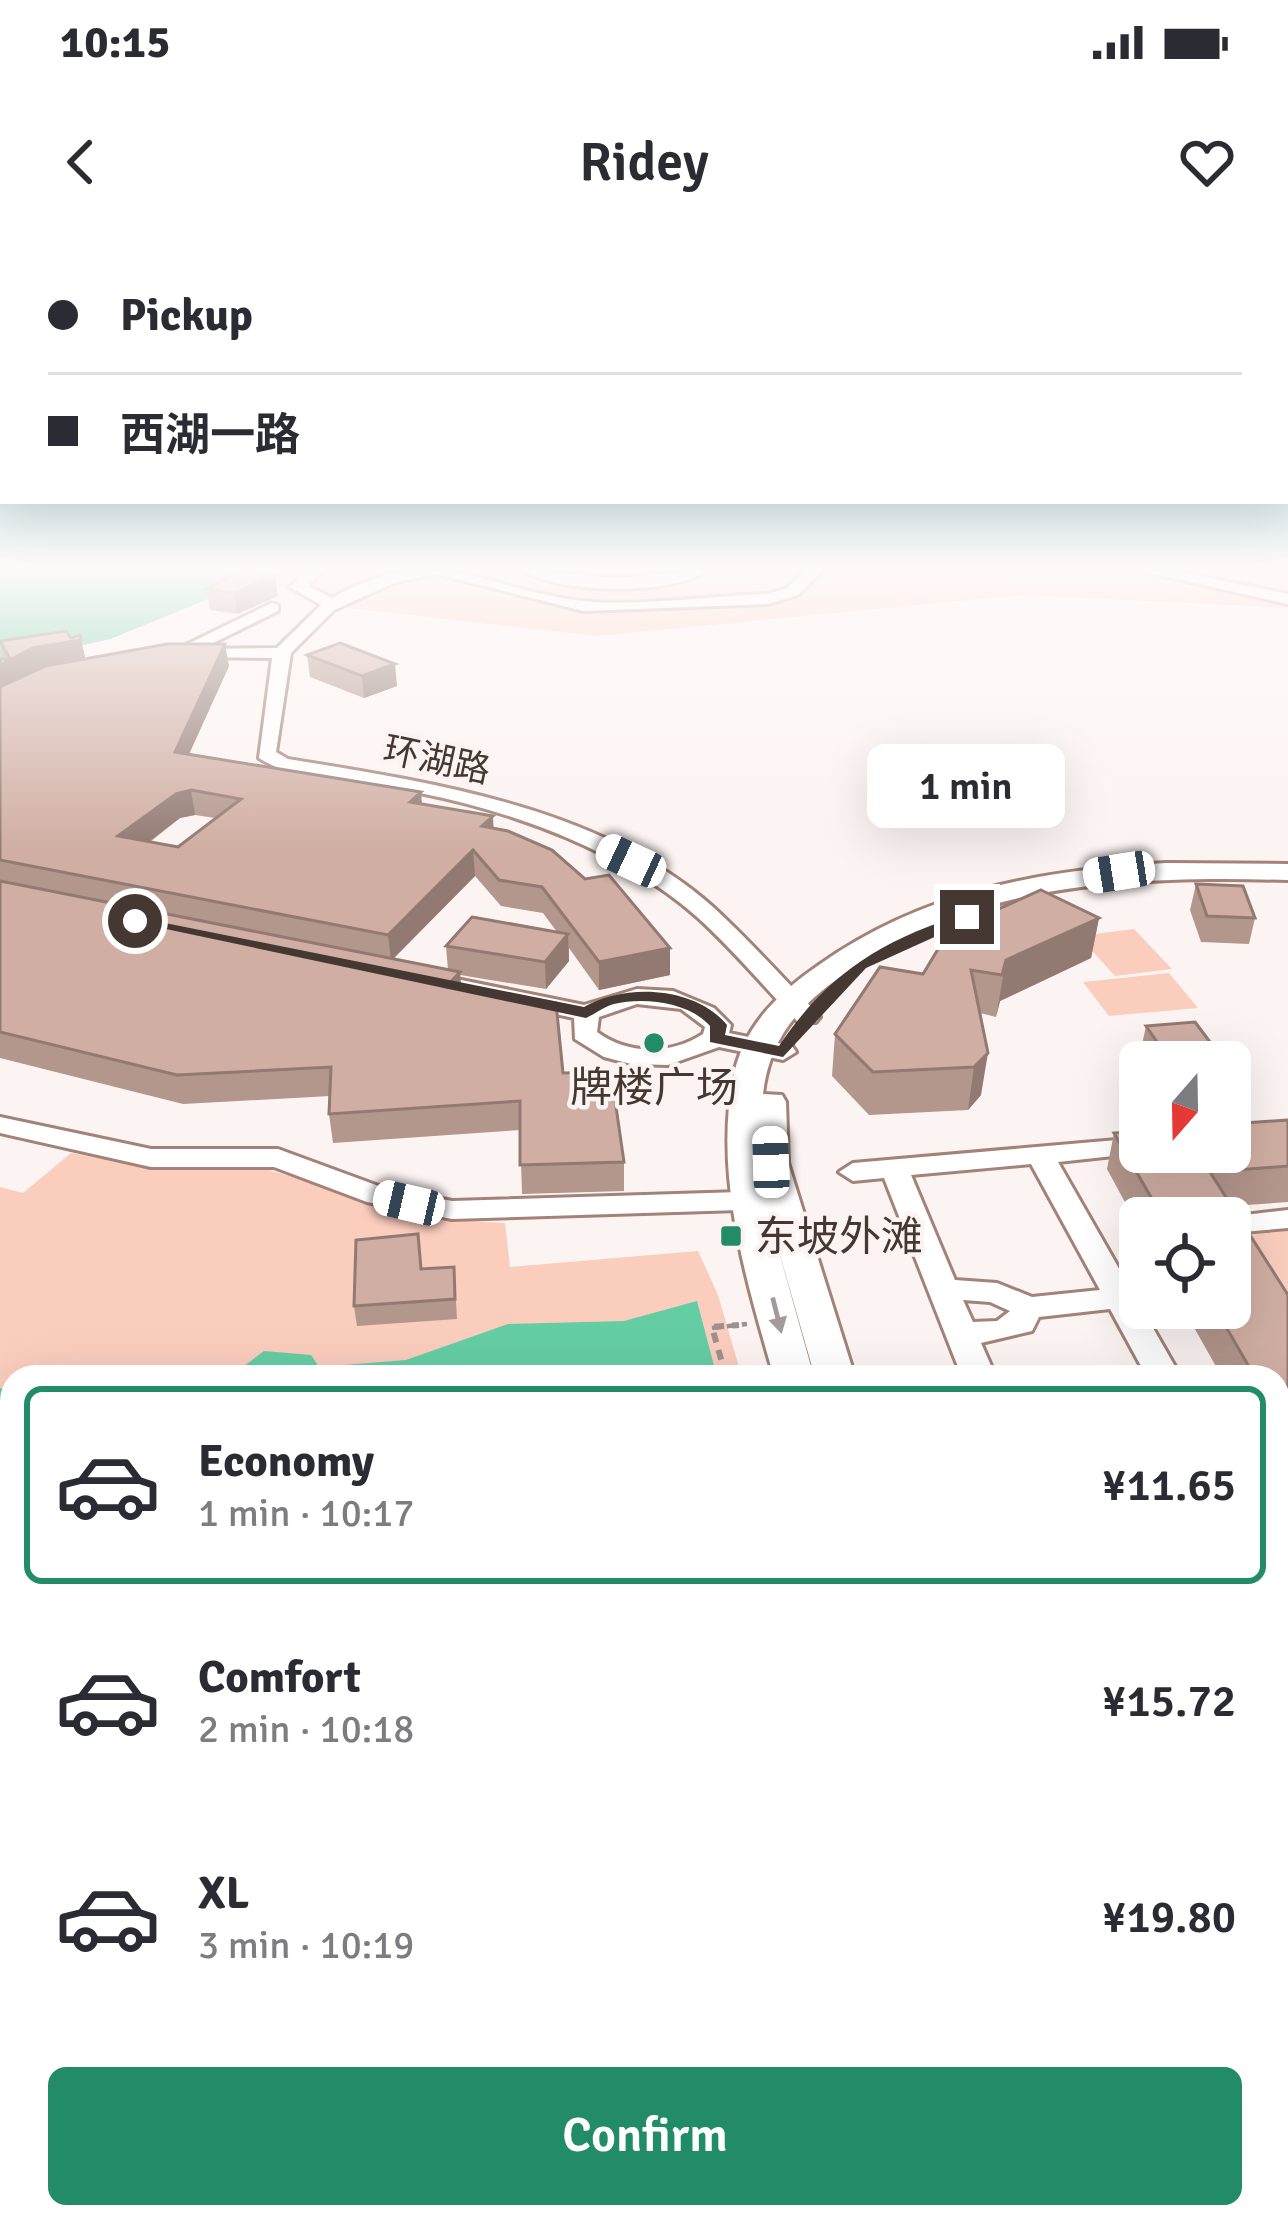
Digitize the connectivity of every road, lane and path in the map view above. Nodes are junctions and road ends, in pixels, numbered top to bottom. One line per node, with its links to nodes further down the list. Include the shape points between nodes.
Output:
1 (150, 663): 3 (lane)
2 (281, 663): 7 (lane, 环湖路, via 264,747 274,761 467,798 594,844 704,910)
3 (146, 664)
4 (1288, 872): 7 (main road, via 1119,872 992,894 847,954)
5 (1288, 882): 7 (main road, via 1126,882 1003,905 861,964)
6 (399, 975): 8 (lane)
7 (798, 1010): 10 (main road)
8 (586, 1013): 9 (lane, via 609,999 676,998 708,1013); 9 (lane, via 584,1034 593,1043 632,1055 680,1057)
9 (716, 1038): 10 (lane)
10 (771, 1050): 16 (main road)
11 (0, 1125): 16 (lane, via 151,1158 278,1158 377,1196 452,1210)
12 (1119, 1148): 13 (lane)
13 (1040, 1155): 14 (lane); 20 (lane)
14 (894, 1168): 15 (lane); 19 (lane)
15 (853, 1172)
16 (768, 1201): 23 (main road, one-way to 23); 28 (main road)
17 (1288, 1219): 18 (lane)
18 (1251, 1222)
19 (944, 1291): 22 (lane, via 981,1288); 25 (lane)
20 (1119, 1296)
21 (1119, 1298): 22 (lane)
22 (1027, 1308): 25 (lane, via 1021,1323 1001,1331)
23 (777, 1321): 26 (path, via 712,1327); 27 (main road)
24 (1137, 1329): 30 (lane)
25 (962, 1334): 29 (lane)
26 (723, 1365)
27 (790, 1365)
28 (830, 1365)
29 (974, 1365)
30 (1157, 1365)

